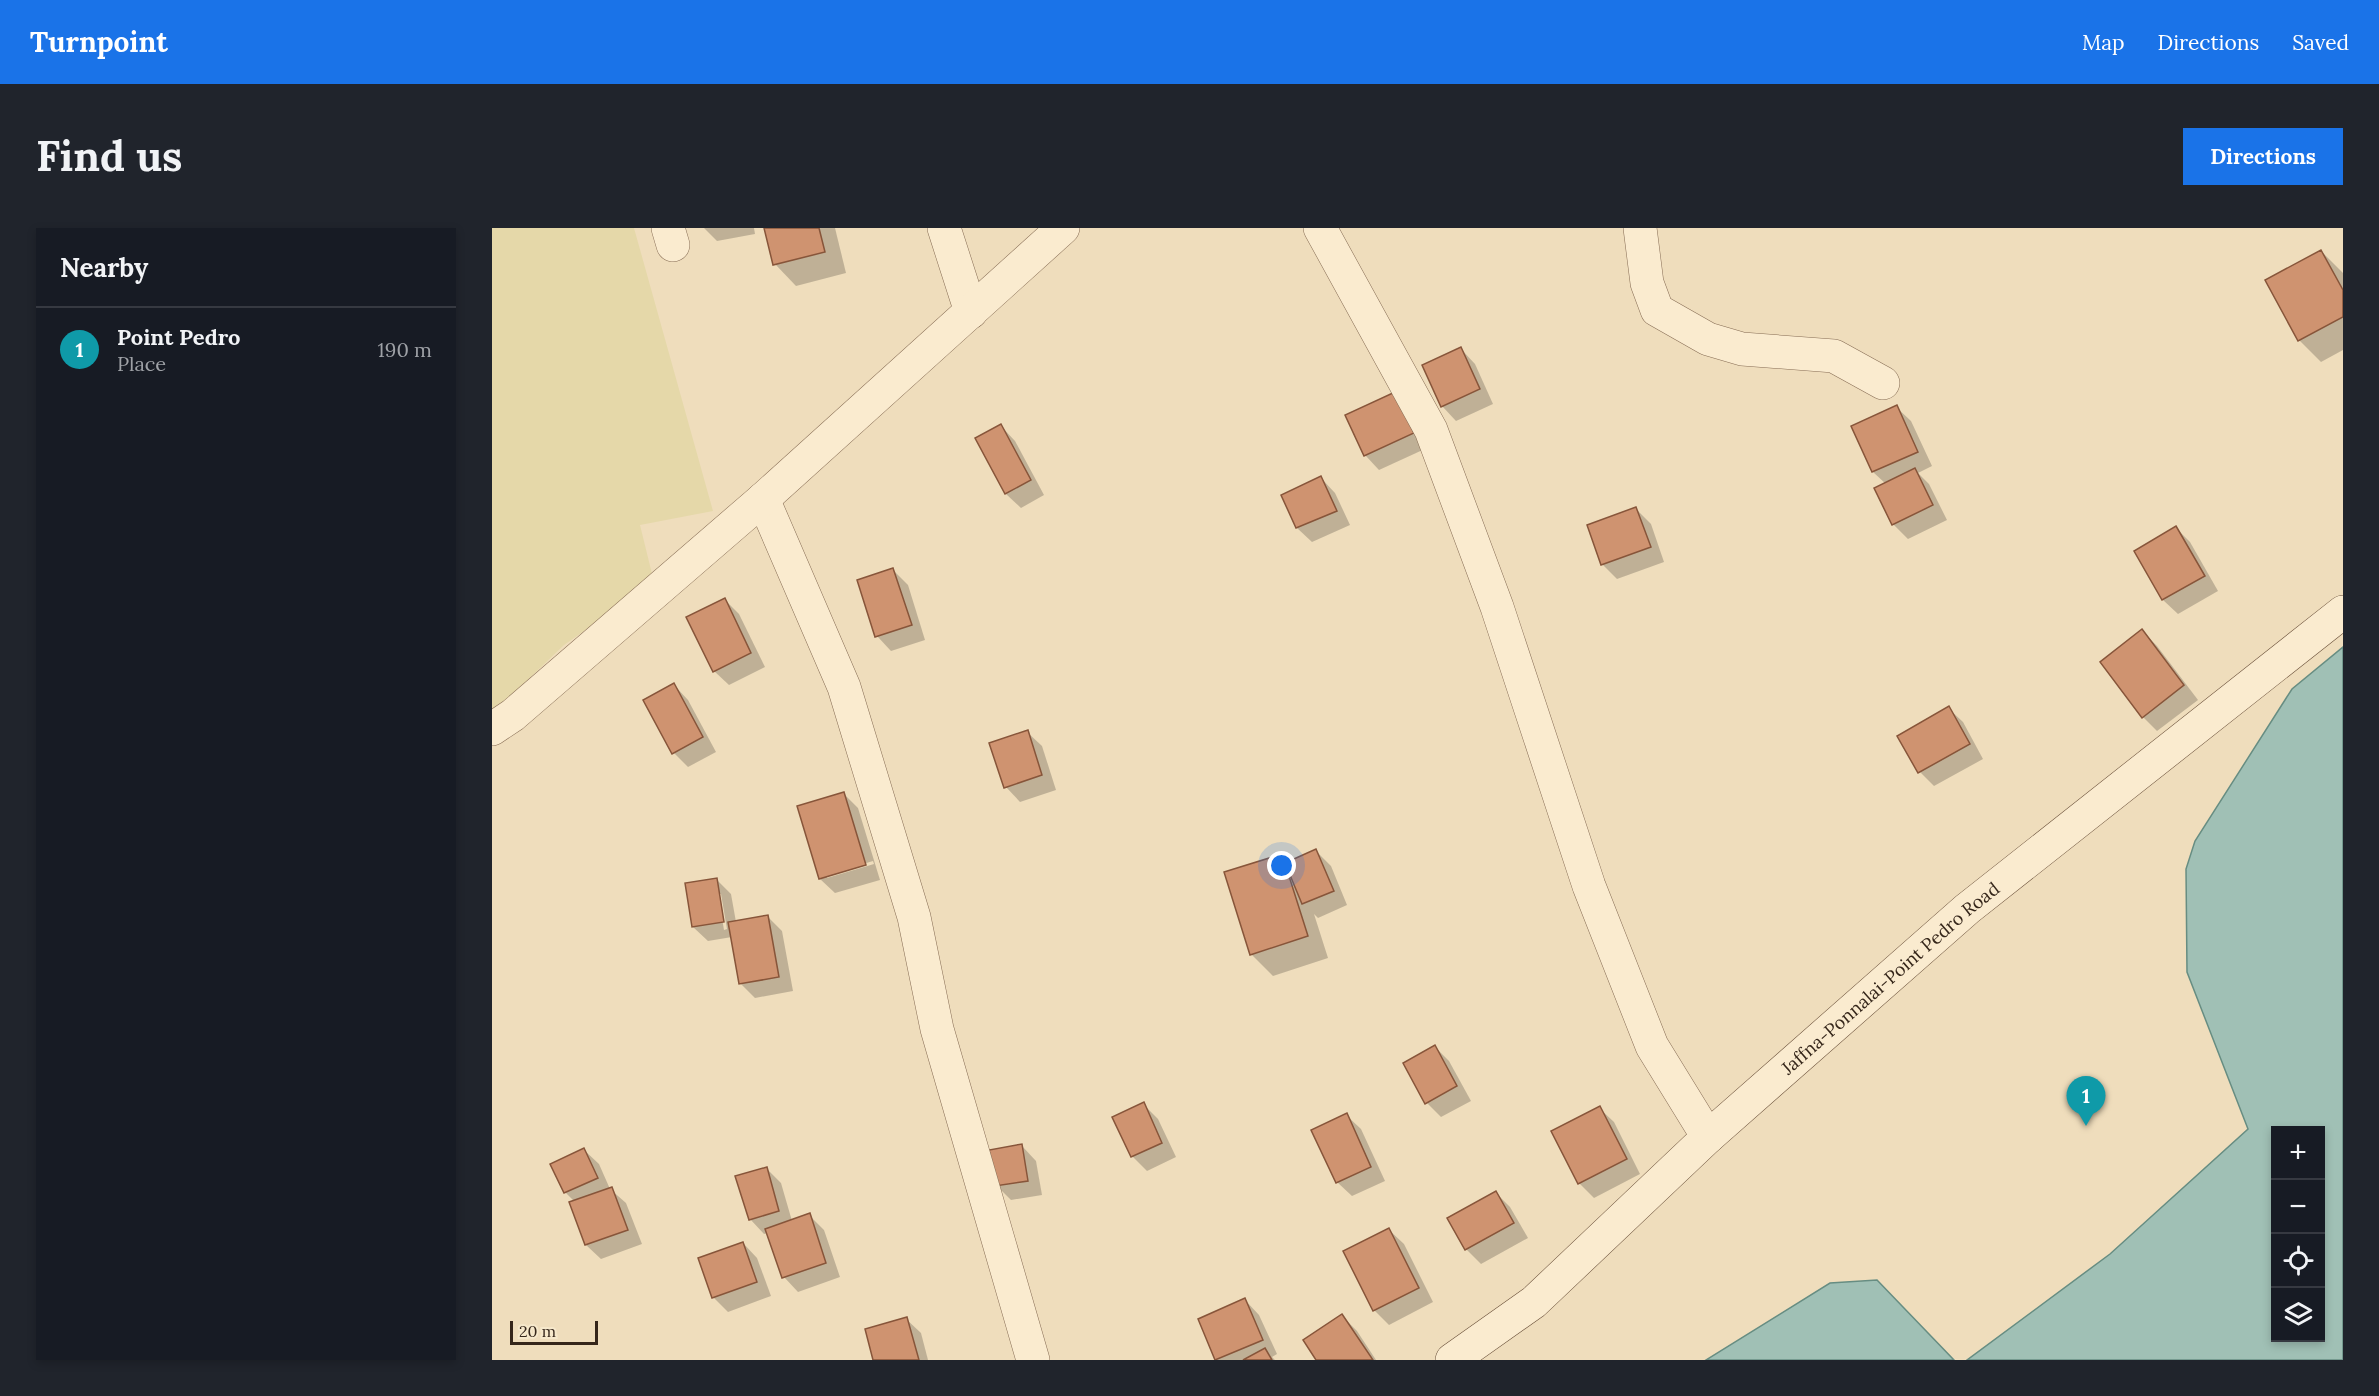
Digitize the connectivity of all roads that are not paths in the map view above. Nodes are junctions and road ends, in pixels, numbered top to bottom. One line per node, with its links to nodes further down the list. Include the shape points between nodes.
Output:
1 (944, 228): 5 (street)
2 (1063, 228): 5 (street)
3 (1320, 228): 10 (street, via 1431,430 1497,607 1589,886 1652,1046)
4 (1640, 228): 6 (street, via 1647,283 1657,310 1708,339 1742,350 1834,356)
5 (971, 312): 7 (street)
6 (1883, 383)
7 (763, 499): 9 (street); 11 (street, via 844,687 914,917 937,1029)
8 (2343, 612): 10 (street, Jaffna-Ponnalai-Point Pedro Road, via 1967,909)
9 (492, 729)
10 (1708, 1137): 12 (street, Jaffna-Ponnalai-Point Pedro Road, via 1534,1302)
11 (1034, 1360)
12 (1452, 1360)

